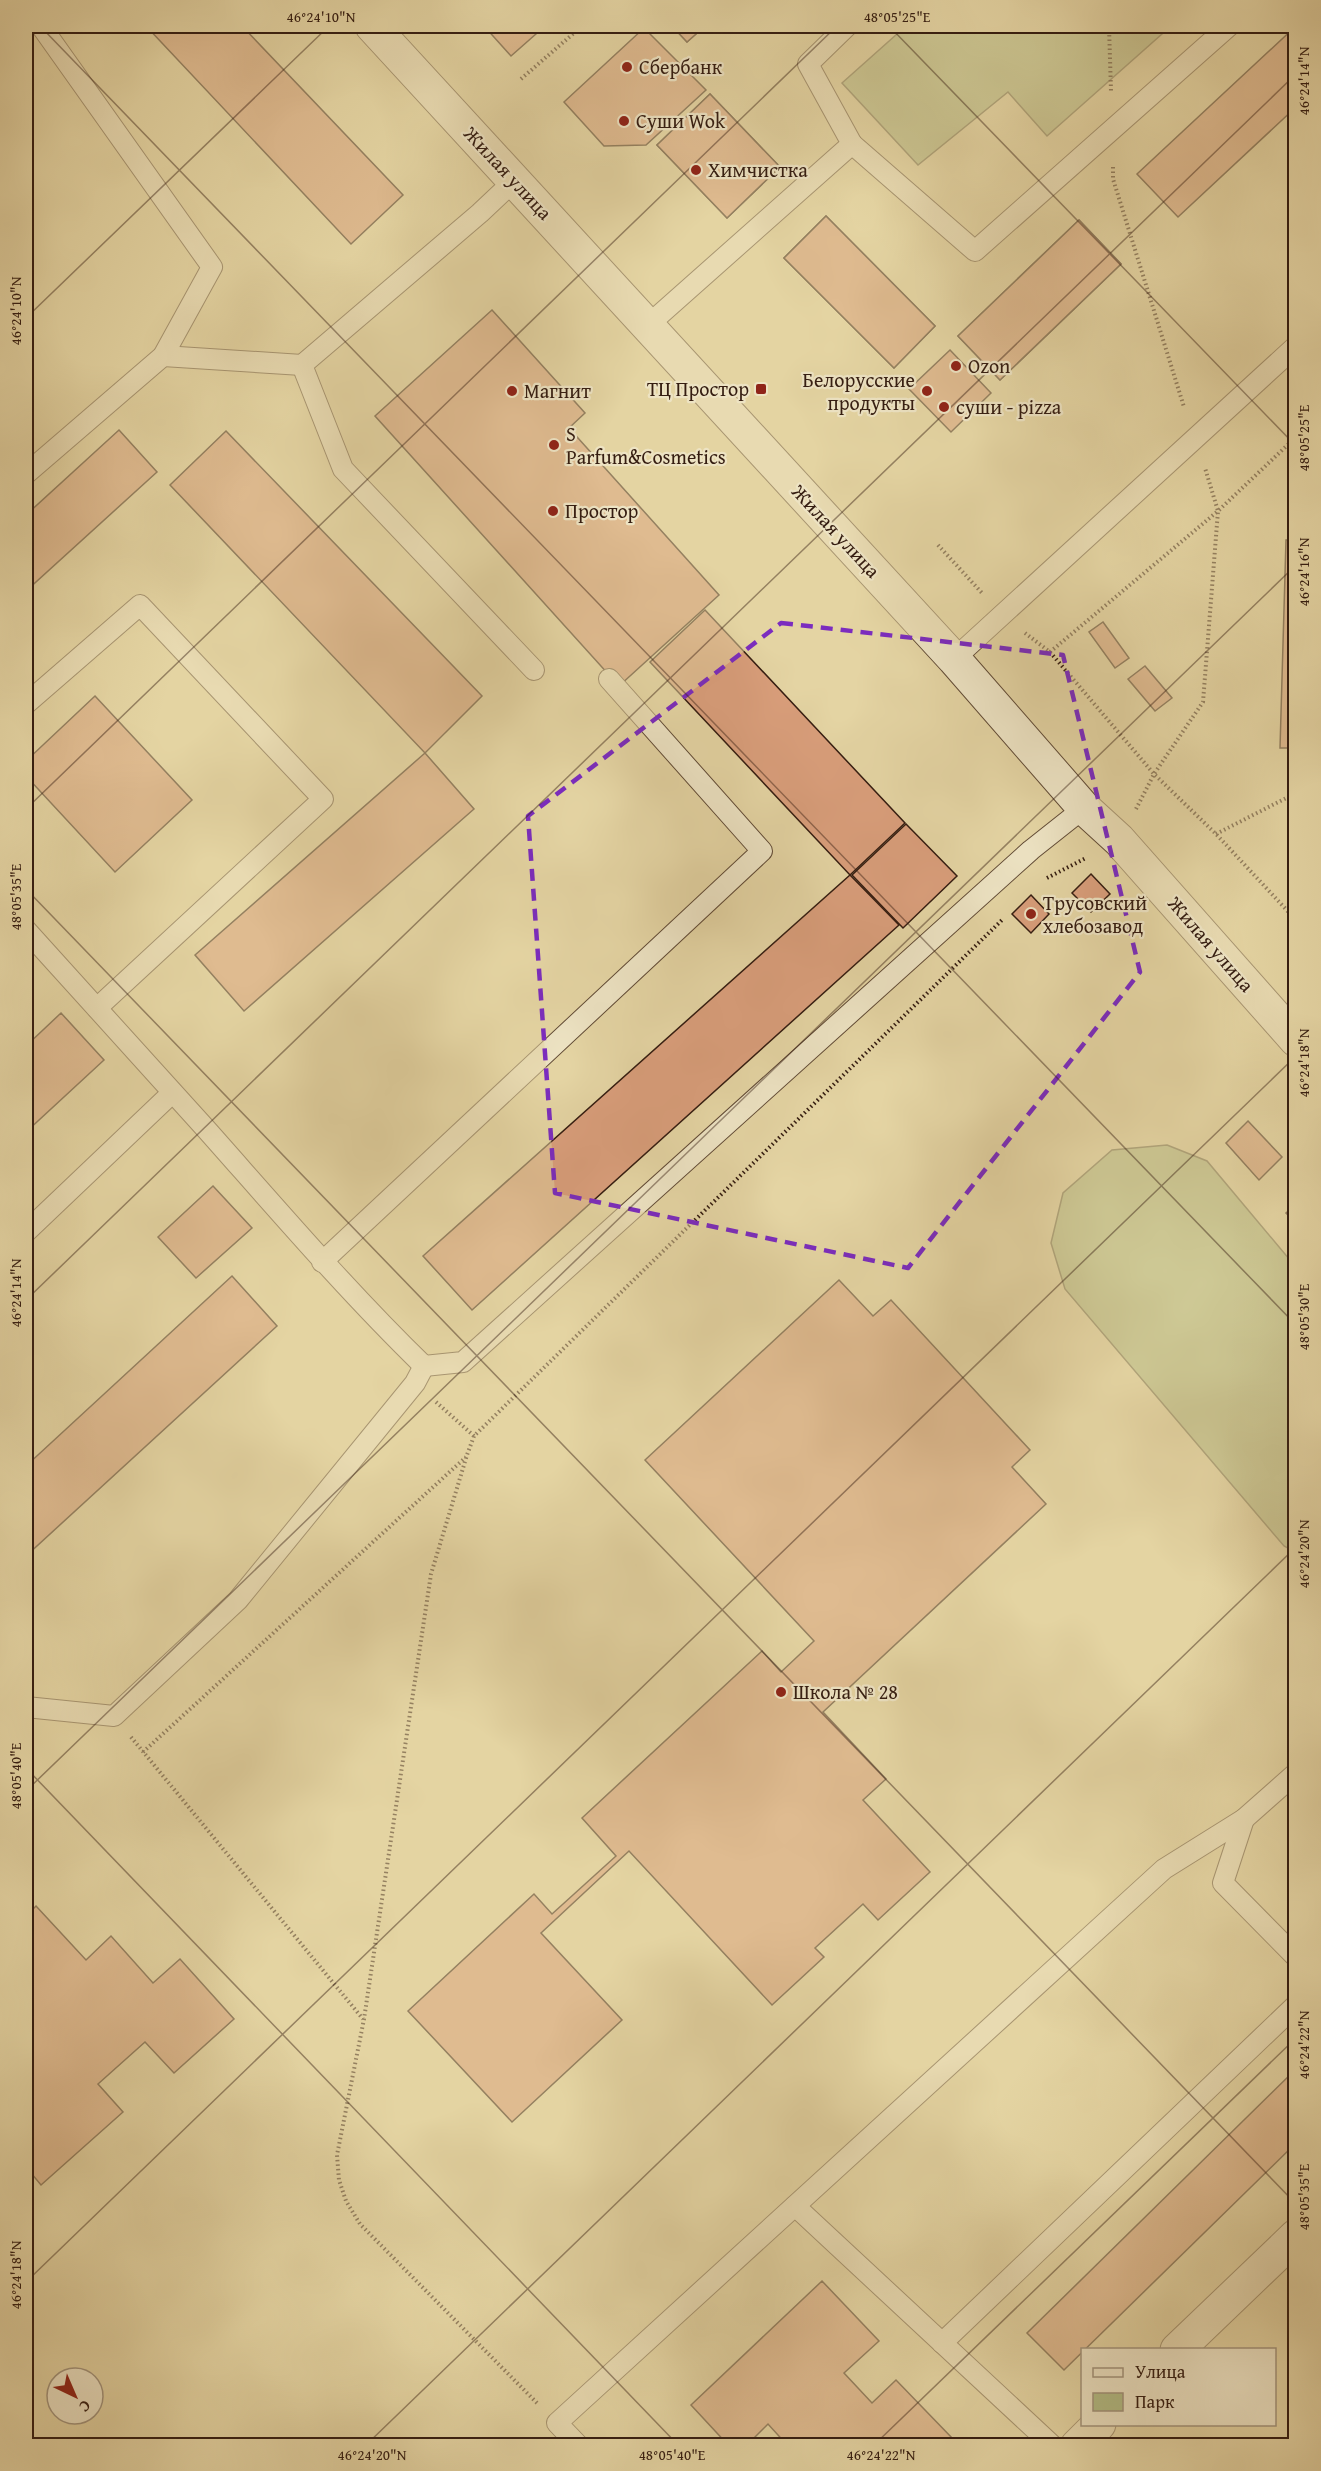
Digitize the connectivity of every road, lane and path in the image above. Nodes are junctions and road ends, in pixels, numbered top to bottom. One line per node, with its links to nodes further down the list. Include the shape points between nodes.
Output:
1 (41, 26): 14 (lane, via 212,267)
2 (372, 26): 10 (street, Жилая улица)
3 (582, 26): 7 (path)
4 (847, 26): 9 (lane, via 808,64)
5 (1109, 26): 8 (path)
6 (1228, 26): 8 (lane)
7 (521, 79)
8 (1112, 129): 9 (lane, via 975,251); 12 (path, via 1113,179)
9 (852, 144): 11 (lane)
10 (515, 180): 11 (street, Жилая улица); 15 (lane)
11 (647, 326): 22 (street, Жилая улица)
12 (1162, 339)
13 (1296, 346): 20 (lane)
14 (163, 356): 15 (lane); 17 (lane)
15 (302, 365): 23 (lane, via 343,469)
16 (1296, 436): 18 (path)
17 (26, 474)
18 (1218, 511): 21 (path); 26 (path, via 1203,702)
19 (938, 545): 20 (path)
20 (1003, 616): 21 (path); 22 (lane)
21 (1050, 652): 26 (path)
22 (954, 659): 28 (street, Жилая улица)
23 (534, 670)
24 (609, 679): 37 (lane, via 762,852)
25 (26, 704): 33 (lane, via 140,604 323,799)
26 (1154, 774): 29 (path)
27 (1296, 793): 29 (path)
28 (1084, 808): 34 (street, Жилая улица, via 1119,840); 38 (lane, via 1030,850 463,1362)
29 (1216, 834): 31 (path)
30 (1008, 914): 39 (path, via 474,1436)
31 (1296, 920)
32 (26, 930): 33 (lane)
33 (97, 1008): 35 (lane)
34 (1296, 1040)
35 (172, 1093): 36 (lane); 37 (lane)
36 (26, 1232)
37 (322, 1262): 38 (lane)
38 (424, 1366): 41 (lane, via 415,1383 238,1600)
39 (467, 1455): 42 (path); 47 (path, via 431,1574)
40 (26, 1707): 41 (lane)
41 (114, 1716): 42 (path)
42 (143, 1752): 47 (path)
43 (1296, 1773): 44 (lane)
44 (1244, 1819): 45 (lane, via 1223,1883); 48 (lane, via 1164,1869)
45 (1296, 1957)
46 (1296, 2005): 50 (lane)
47 (363, 2019): 52 (path, via 338,2155 339,2180 346,2201 360,2224)
48 (795, 2206): 50 (lane); 52 (lane)
49 (1296, 2236): 51 (street)
50 (942, 2343): 55 (lane)
51 (1178, 2348)
52 (557, 2423): 54 (lane)
53 (1097, 2426): 56 (street)
54 (579, 2445)
55 (1053, 2445)
56 (1077, 2445)

